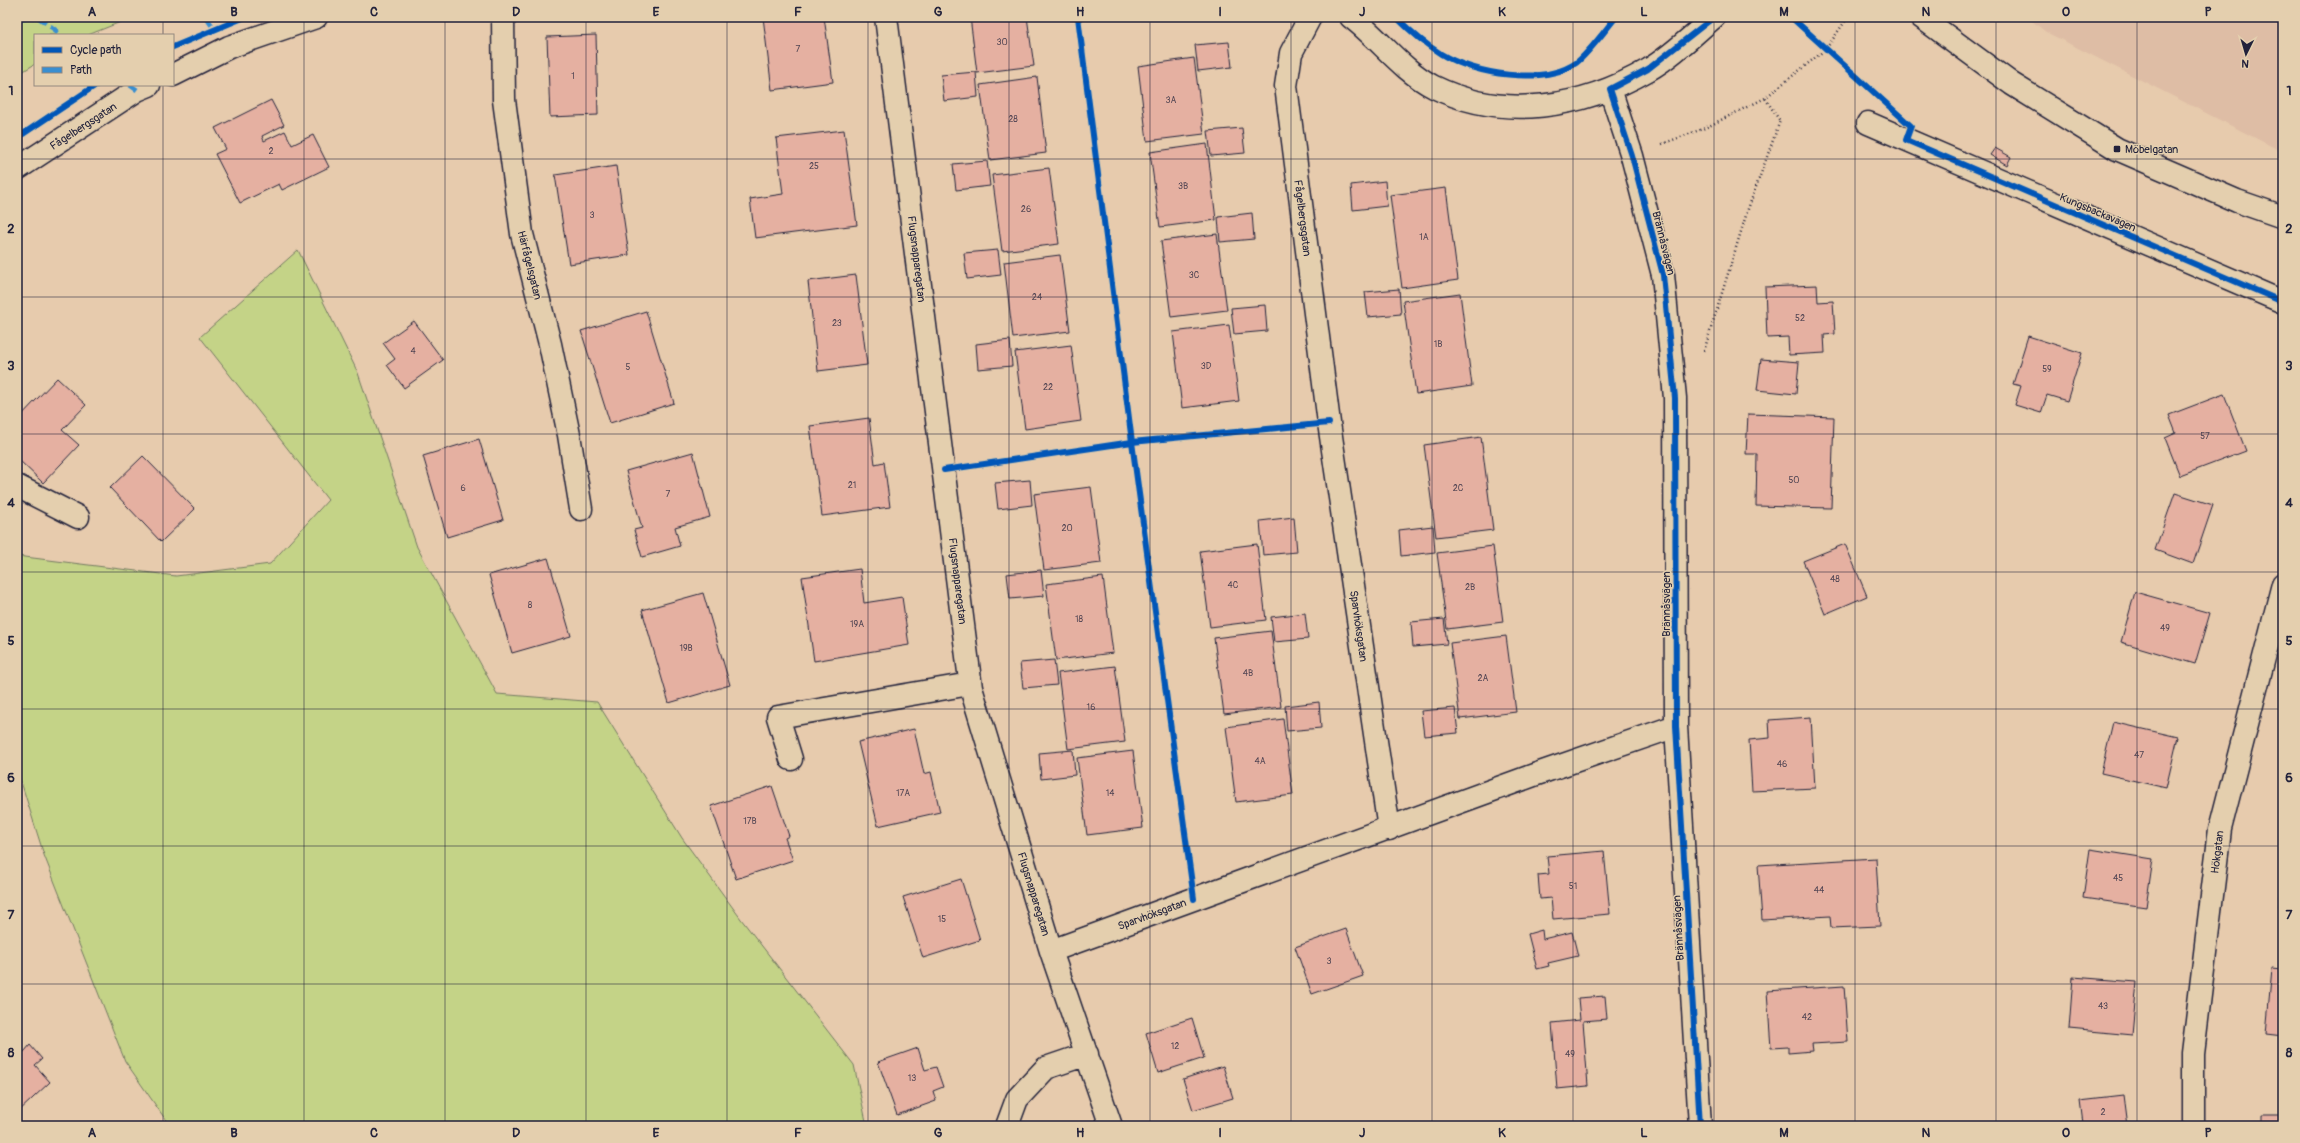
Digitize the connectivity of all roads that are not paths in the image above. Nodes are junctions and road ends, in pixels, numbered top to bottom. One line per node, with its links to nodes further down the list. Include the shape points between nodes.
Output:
1 (316, 17): 8 (street, via 229,47)
2 (503, 17): 17 (street, Härfågelsgatan, via 504,100 522,234 550,344)
3 (886, 17): 20 (street, Flugsnapparegatan)
4 (1310, 17): 15 (street, Fågelbergsgatan, via 1291,53 1286,86)
5 (1351, 17): 10 (street, via 1392,58 1434,87 1486,104 1518,108 1542,106 1576,100)
6 (1714, 17): 10 (street, via 1648,69)
7 (1921, 17): 13 (street, via 2012,84 2117,149 2238,201)
8 (174, 74)
9 (147, 86): 12 (street, Fågelbergsgatan)
10 (1610, 89): 21 (street, Brännåsvägen, via 1632,156 1663,275 1675,398)
11 (1868, 123): 14 (street, Kungsbackavägen)
12 (17, 169)
13 (2283, 217)
14 (2283, 302)
15 (1329, 423): 23 (street, Sparvhöksgatan)
16 (17, 486): 18 (street)
17 (581, 509)
18 (78, 517)
19 (2283, 584): 29 (street, Hökgatan, via 2220,829 2193,1053)
20 (970, 684): 22 (street, via 778,717); 24 (street, Flugsnapparegatan)
21 (1676, 726): 23 (street, Sparvhöksgatan); 28 (street, Brännåsvägen)
22 (791, 759)
23 (1388, 829): 24 (street, Sparvhöksgatan)
24 (1051, 951): 25 (street, Flugsnapparegatan)
25 (1087, 1054): 26 (street, via 1046,1068 1017,1099); 27 (street, Flugsnapparegatan)
26 (1007, 1126)
27 (1111, 1126)
28 (1700, 1126)
29 (2193, 1126)

